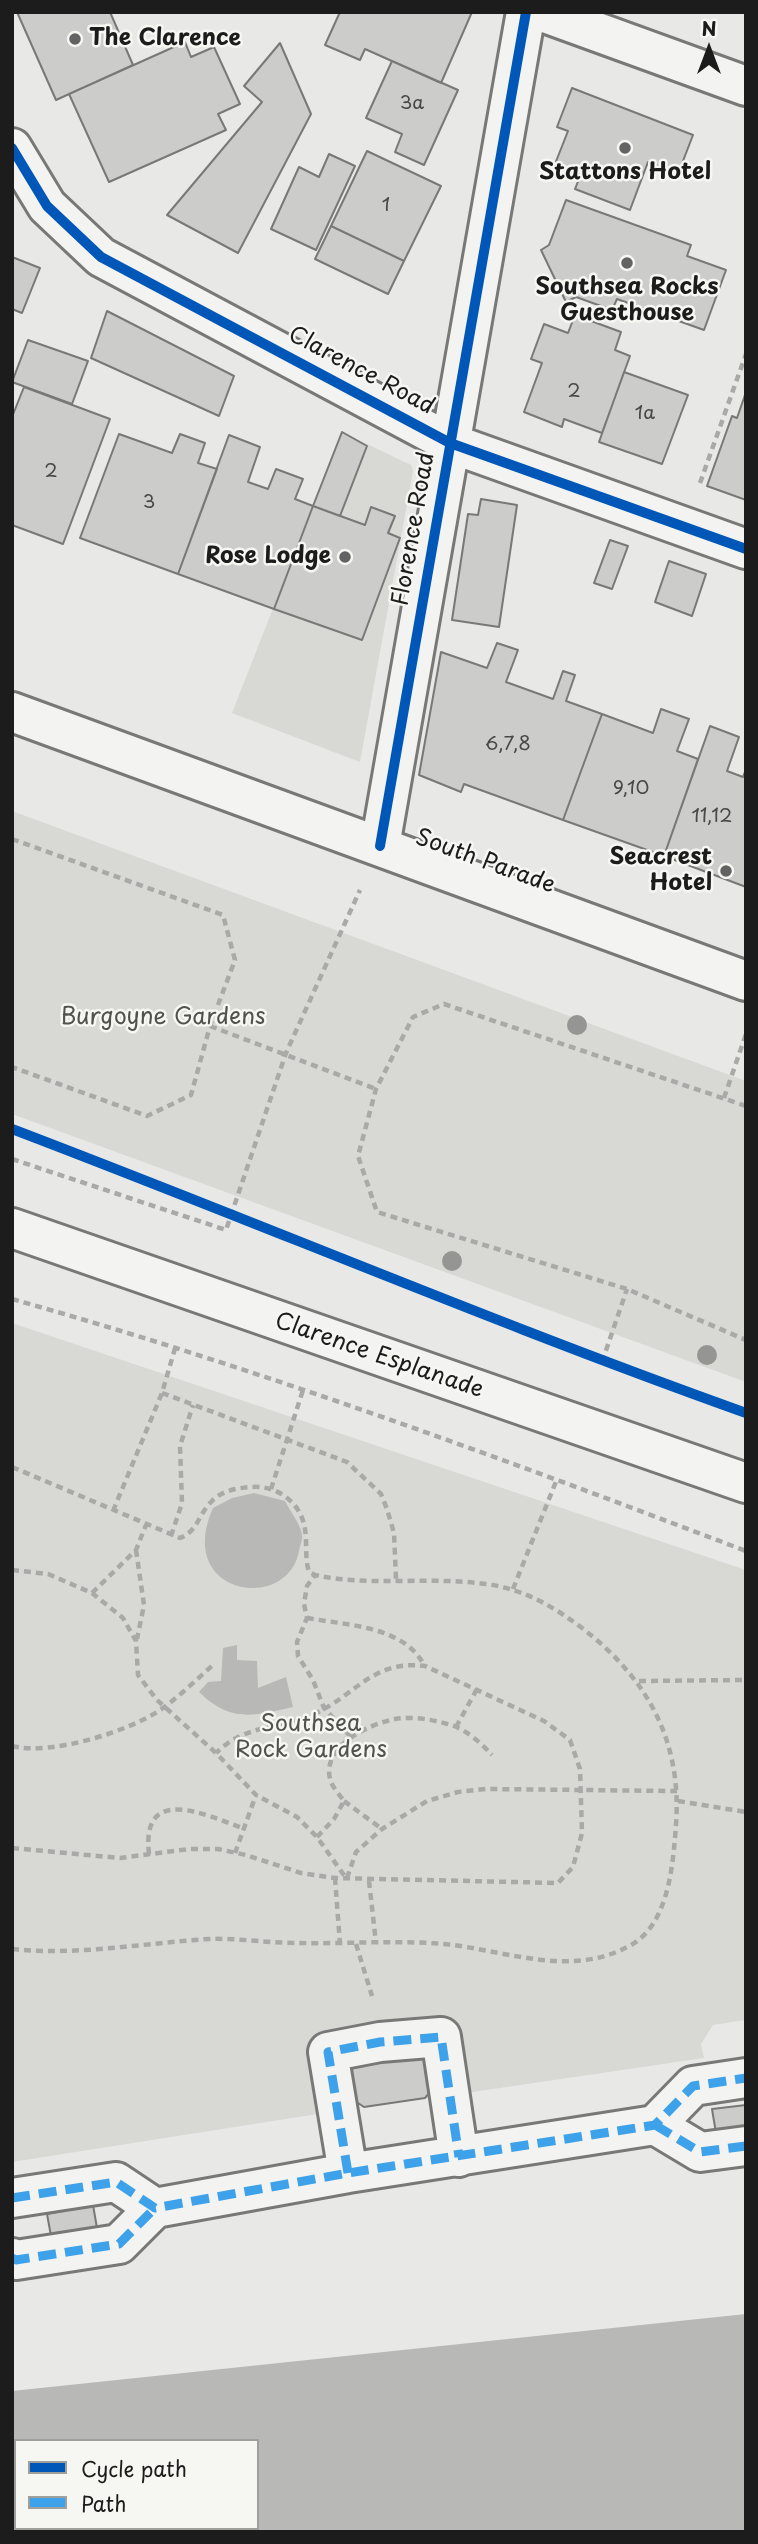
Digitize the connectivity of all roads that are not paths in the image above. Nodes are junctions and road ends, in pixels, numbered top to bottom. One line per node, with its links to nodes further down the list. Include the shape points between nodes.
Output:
1 (526, 12): 5 (street, Florence Road)
2 (542, 12): 3 (street)
3 (746, 86)
4 (12, 148): 5 (street, Clarence Road, via 47,206 101,257)
5 (450, 443): 6 (street, Clarence Road); 8 (street, Florence Road)
6 (746, 549)
7 (12, 712): 8 (street, South Parade)
8 (380, 846): 9 (street, South Parade)
9 (746, 982)
10 (12, 1228): 11 (street, Clarence Esplanade)
11 (746, 1483)
12 (746, 2078): 13 (street, via 693,2086)
13 (655, 2125): 14 (street, via 699,2152); 15 (street)
14 (746, 2146)
15 (459, 2157): 16 (street); 16 (street, via 441,2037 380,2042 328,2052)
16 (348, 2172): 18 (street)
17 (12, 2198): 18 (street, via 116,2182)
18 (155, 2208): 19 (street, via 119,2244)
19 (12, 2258)

